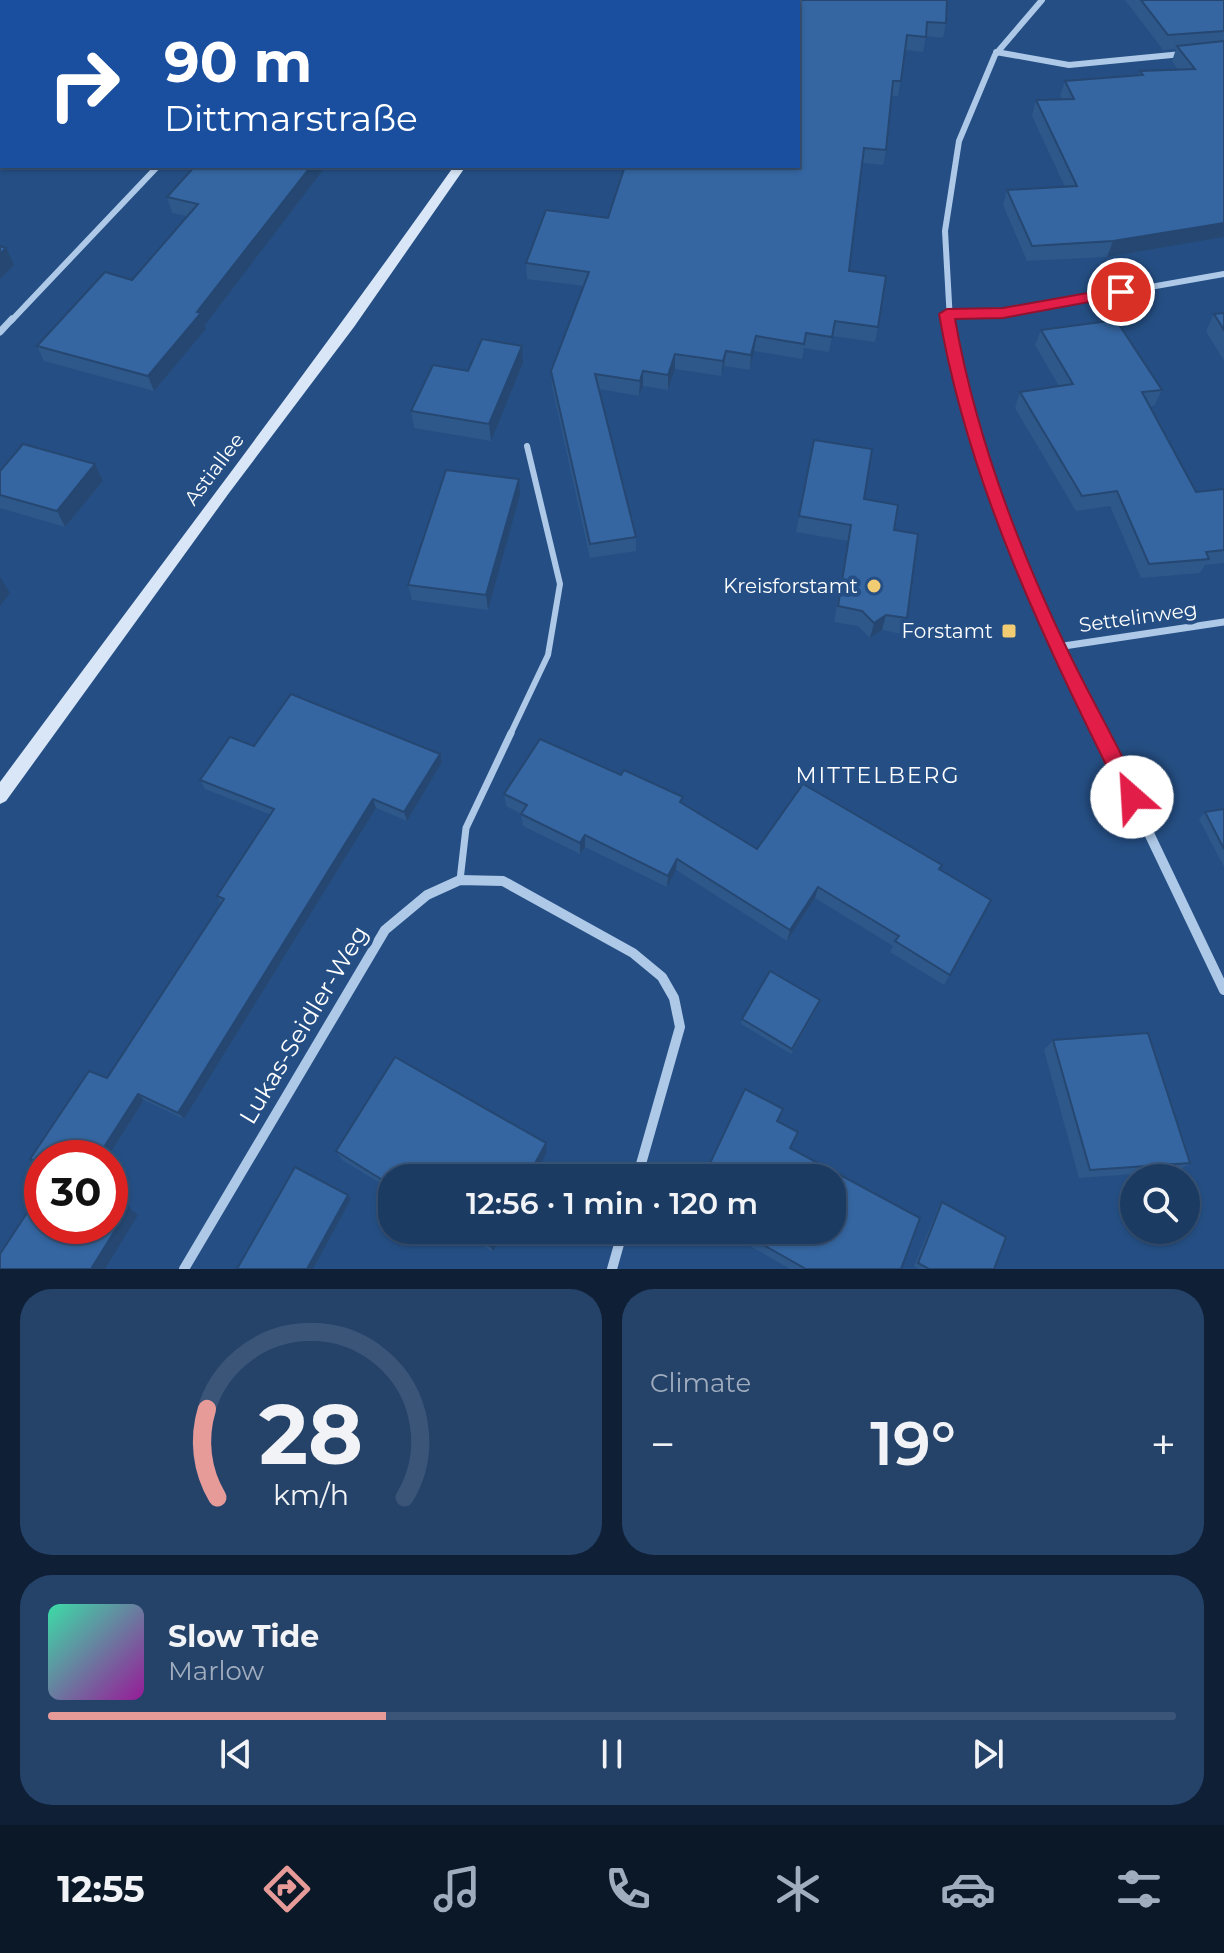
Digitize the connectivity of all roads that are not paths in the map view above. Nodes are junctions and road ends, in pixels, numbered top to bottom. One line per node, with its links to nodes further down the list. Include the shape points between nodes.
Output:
1 (1042, 0): 2 (street)
2 (996, 52): 3 (street, via 1069,65); 7 (street, via 975,93 947,195)
3 (1185, 54)
4 (156, 168): 8 (street)
5 (459, 168): 12 (street, Astiallee)
6 (1224, 274): 7 (street, via 1003,313)
7 (947, 314): 11 (street, via 979,452)
8 (0, 332)
9 (527, 446): 13 (lane, via 560,584 548,655 466,828)
10 (1224, 622): 11 (street, Settelinweg)
11 (1057, 647): 14 (street)
12 (0, 796)
13 (460, 880): 15 (street, Lukas-Seidler-Weg, via 503,881 633,953 662,977 674,998 680,1027); 17 (street, Lukas-Seidler-Weg, via 427,895 385,930)
14 (1224, 990)
15 (641, 1164)
16 (619, 1244): 18 (street)
17 (184, 1269)
18 (612, 1269)

